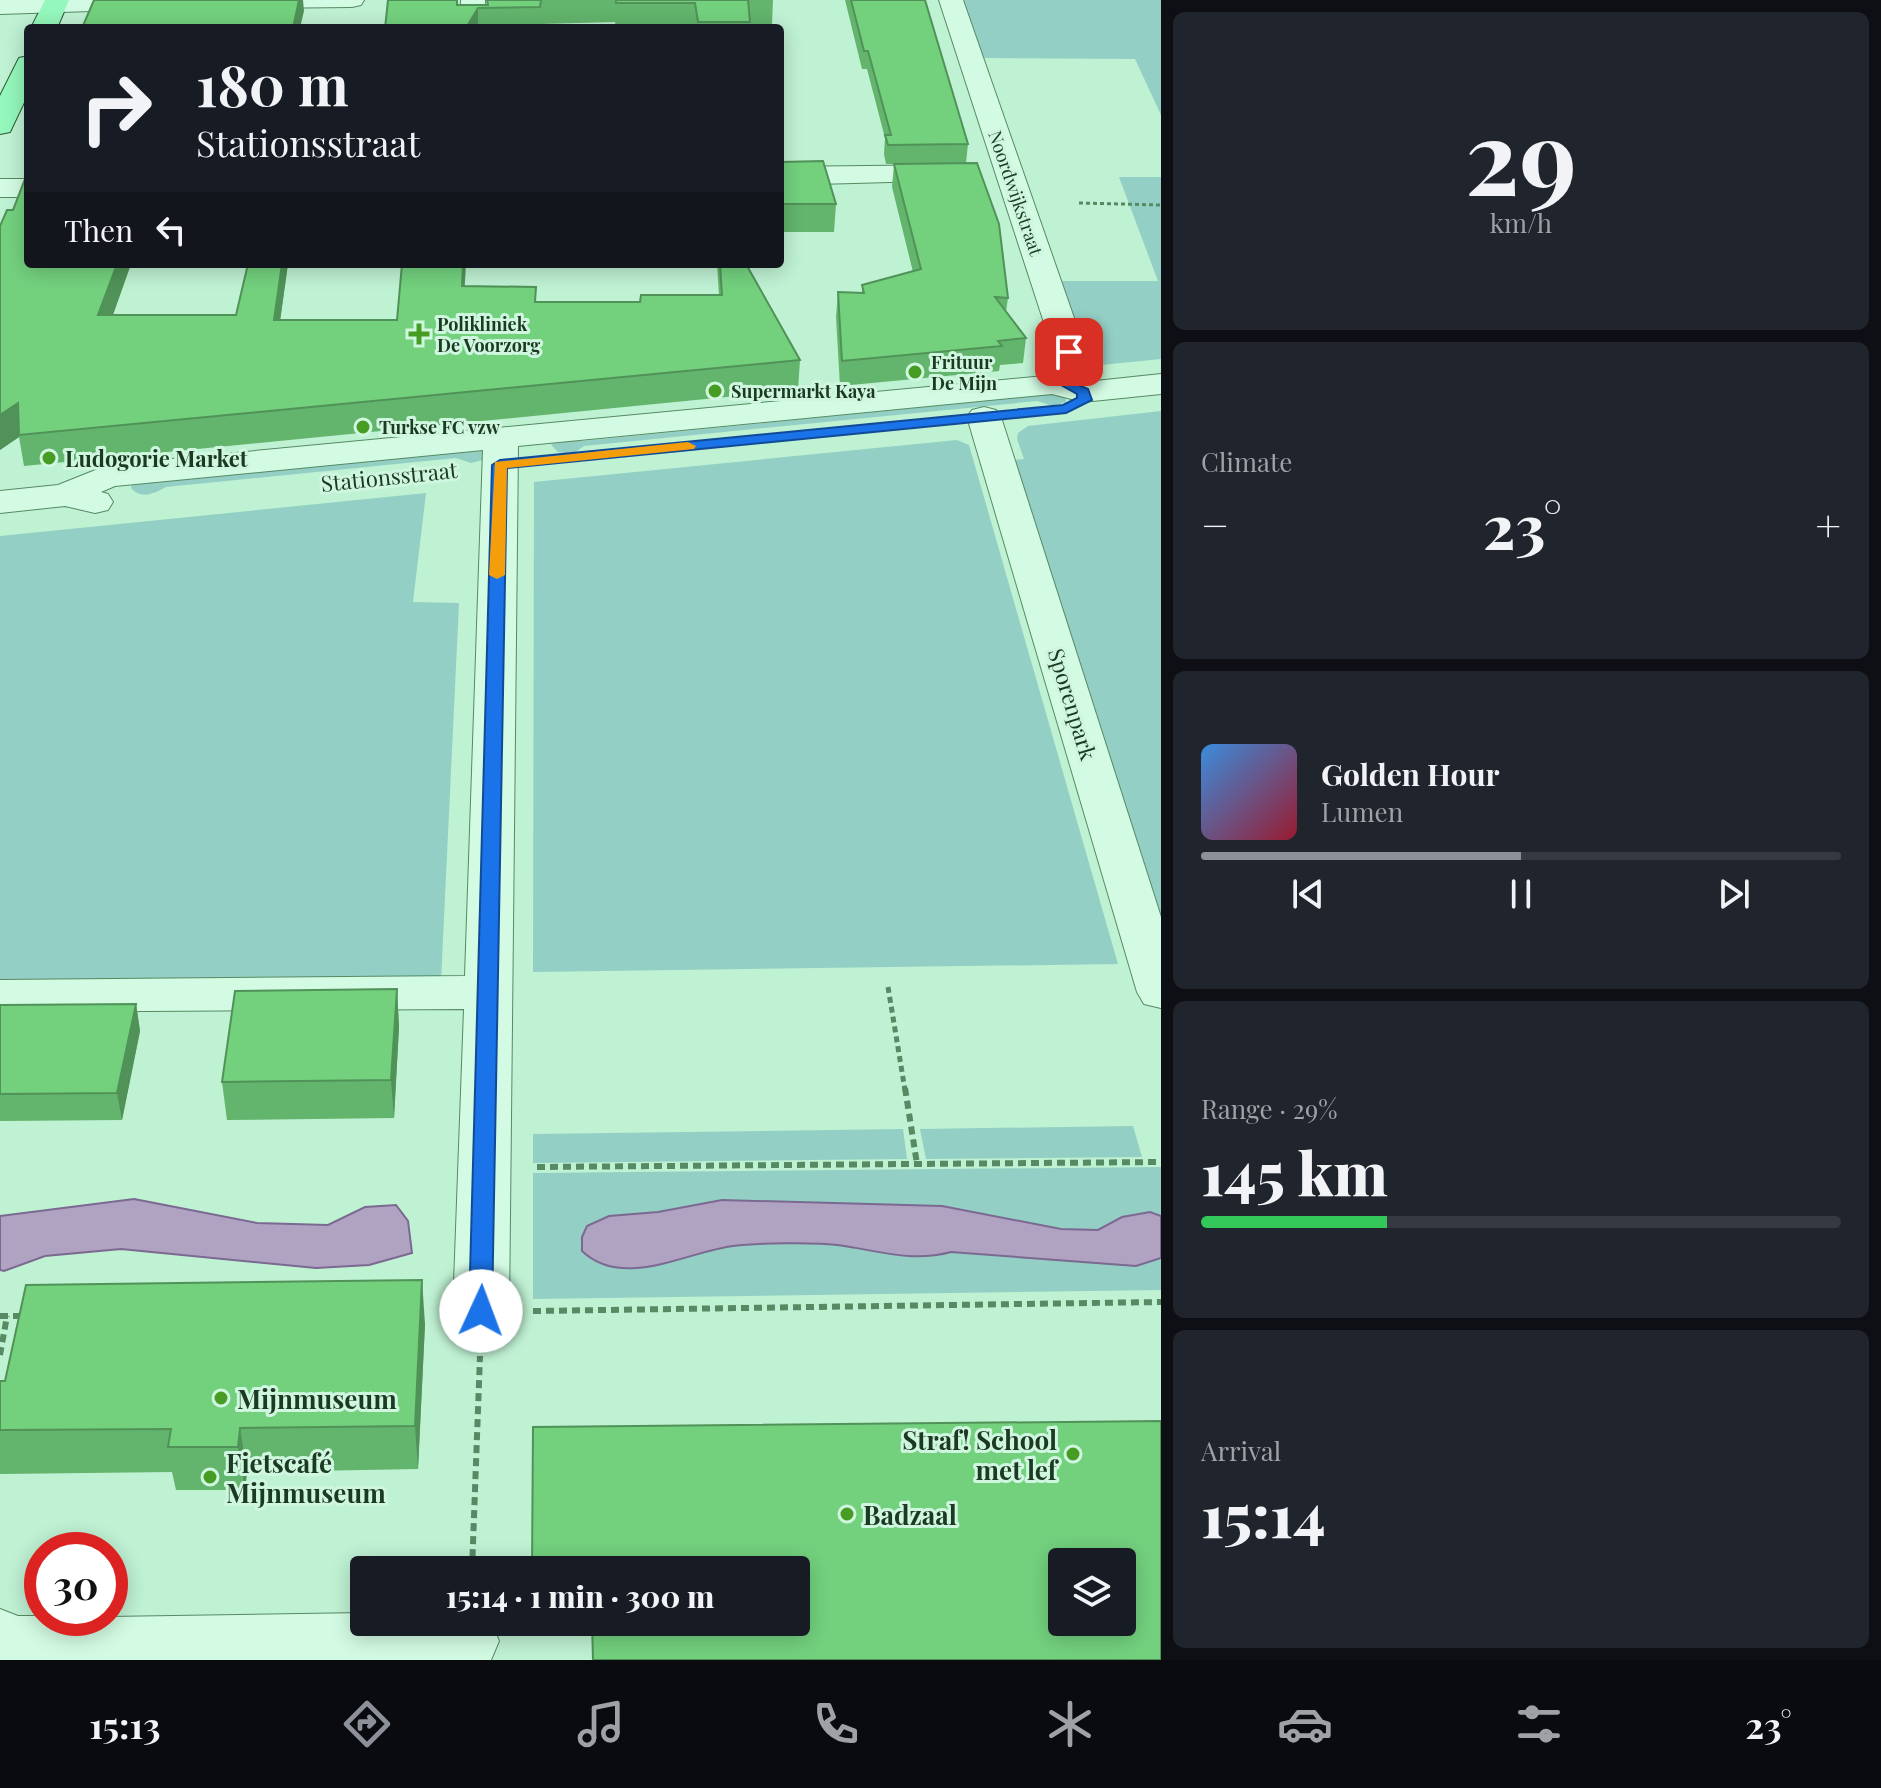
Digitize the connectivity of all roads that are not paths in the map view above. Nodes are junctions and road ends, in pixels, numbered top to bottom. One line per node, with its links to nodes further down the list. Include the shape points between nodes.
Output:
1 (352, 0): 5 (street)
2 (473, 0): 8 (street)
3 (951, 0): 11 (street, Noordwijkstraat)
4 (184, 2): 7 (street)
5 (215, 2)
6 (0, 7): 7 (street)
7 (52, 11)
8 (473, 24)
9 (24, 73): 10 (main road)
10 (0, 126)
11 (1009, 174): 12 (street); 16 (street, Noordwijkstraat, via 1064,335)
12 (784, 176)
13 (0, 188): 14 (street)
14 (24, 188)
15 (1161, 384): 16 (street, Stationsstraat)
16 (1076, 388): 17 (street, Stationsstraat, via 1085,400 1066,409); 18 (street, Stationsstraat, via 1036,385)
17 (984, 417): 18 (street, Stationsstraat); 21 (street, Sporenpark)
18 (500, 451): 19 (street, Stationsstraat, via 111,506 65,495); 20 (street)
19 (0, 502)
20 (488, 992): 22 (street); 23 (street)
21 (1161, 992)
22 (0, 996)
23 (481, 1311)
24 (468, 1641): 25 (street)
25 (9, 1647)

